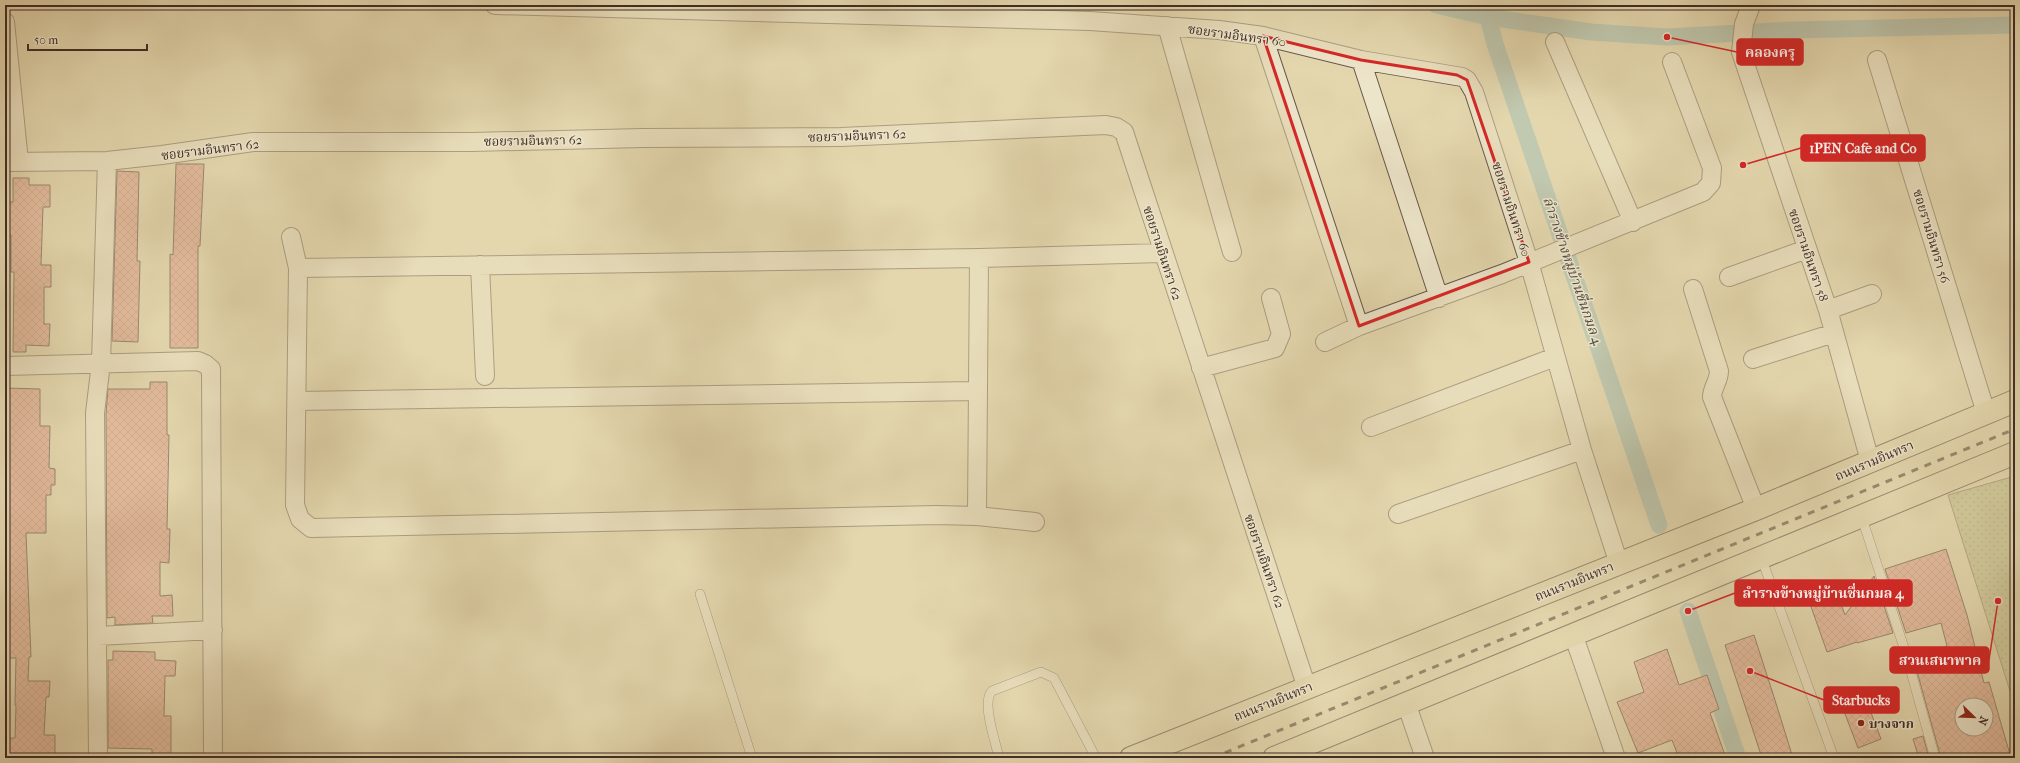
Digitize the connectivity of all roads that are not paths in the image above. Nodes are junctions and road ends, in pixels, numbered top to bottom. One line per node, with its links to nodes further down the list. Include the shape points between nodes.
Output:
1 (495, 5): 4 (street, ซอยรามอินทรา 60, via 1090,21)
2 (1751, 5): 14 (street, ซอยรามอินทรา 58, via 1744,24 1741,52)
3 (5, 22): 11 (street)
4 (1167, 26): 5 (street, ซอยรามอินทรา 60); 15 (street)
5 (1263, 36): 7 (street, ซอยรามอินทรา 60); 27 (street)
6 (1555, 42): 12 (street)
7 (1361, 60): 18 (street, ซอยรามอินทรา 60, via 1457,75 1467,80 1474,92); 25 (street)
8 (1877, 60): 39 (street, ซอยรามอินทรา 56)
9 (1672, 62): 12 (street, via 1713,176 1711,183 1703,192)
10 (107, 161): 11 (street, ซอยรามอินทรา 62); 16 (street, ซอยรามอินทรา 62, via 253,142 472,142 841,136 1106,125 1124,132); 32 (street)
11 (12, 162)
12 (1633, 222): 18 (street)
13 (291, 237): 20 (street)
14 (1807, 248): 21 (street); 26 (street, ซอยรามอินทรา 58)
15 (1232, 252)
16 (1162, 253): 17 (street); 34 (street, ซอยรามอินทรา 62)
17 (979, 258): 19 (street); 36 (street)
18 (1529, 262): 25 (street); 30 (street, ซอยรามอินทรา 60)
19 (480, 265): 20 (street); 35 (street)
20 (298, 268): 37 (street)
21 (1729, 277)
22 (1693, 288): 44 (street, via 1719,371 1712,397)
23 (1872, 294): 26 (street)
24 (1271, 298): 34 (street, via 1281,334 1275,348)
25 (1439, 298): 27 (street)
26 (1828, 310): 28 (street, ซอยรามอินทรา 58)
27 (1359, 326): 29 (street)
28 (1834, 333): 31 (street); 43 (street, ซอยรามอินทรา 58)
29 (1325, 342)
30 (1555, 357): 40 (street); 41 (street, ซอยรามอินทรา 60)
31 (1753, 359)
32 (101, 363): 33 (street); 52 (street, via 198,362 206,364 211,369); 54 (street, via 95,420)
33 (5, 366)
34 (1201, 368): 55 (street, ซอยรามอินทรา 62)
35 (485, 376)
36 (978, 391): 37 (street); 47 (street)
37 (297, 401): 47 (street, via 295,505 300,519 311,528)
38 (2015, 401): 39 (main road, ถนนรามอินทรา)
39 (1986, 413): 43 (main road, ถนนรามอินทรา)
40 (1371, 427)
41 (1582, 450): 45 (street); 50 (street, ซอยรามอินทรา 60)
42 (2015, 453): 46 (main road)
43 (1870, 461): 44 (main road, ถนนรามอินทรา)
44 (1756, 508): 50 (main road, ถนนรามอินทรา)
45 (1398, 514)
46 (1861, 515): 49 (main road); 67 (lane, via 1906,654)
47 (977, 516): 48 (street)
48 (1035, 522)
49 (1761, 557): 53 (main road); 66 (lane)
50 (1619, 564): 55 (main road, ถนนรามอินทรา)
51 (700, 594): 60 (lane)
52 (213, 630): 54 (street); 59 (street)
53 (1573, 634): 56 (main road, via 1460,683); 65 (street)
54 (98, 636): 58 (street)
55 (1307, 688): 63 (main road, ถนนรามอินทรา)
56 (1406, 703): 57 (main road); 64 (street)
57 (1283, 756)
58 (98, 758)
59 (213, 758)
60 (752, 758)
61 (999, 758): 62 (lane, via 991,725 988,695 992,691 1041,672 1054,678)
62 (1096, 758)
63 (1131, 758)
64 (1425, 758)
65 (1616, 758)
66 (1834, 758)
67 (1935, 758)

